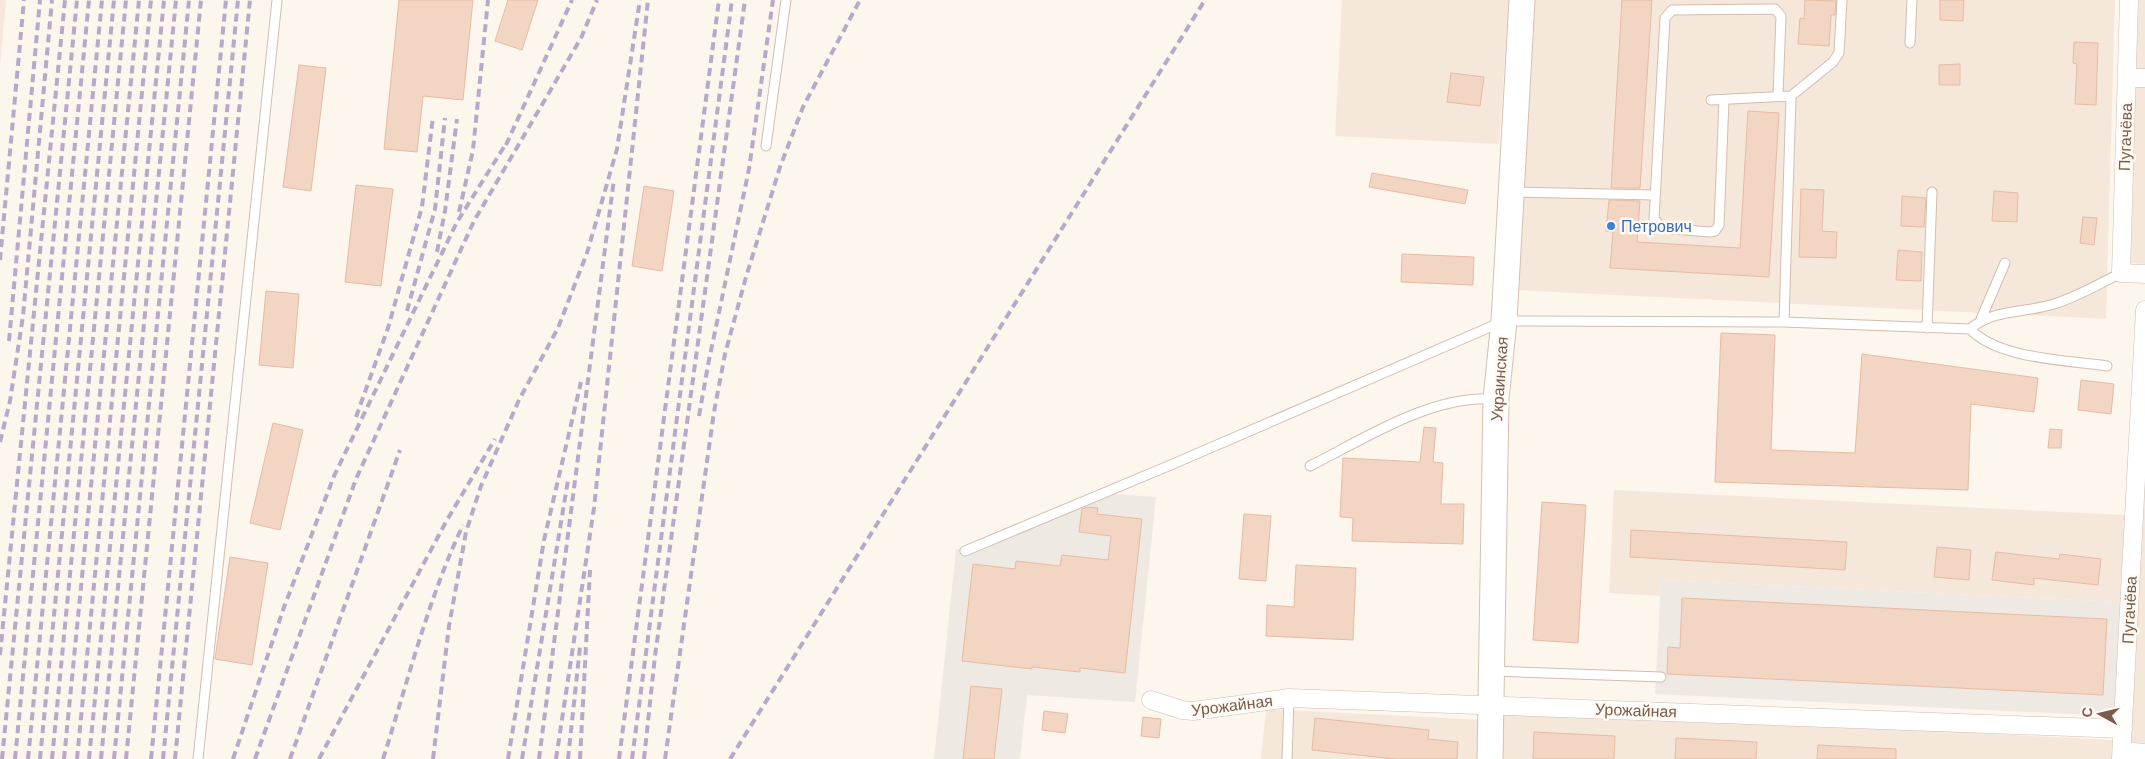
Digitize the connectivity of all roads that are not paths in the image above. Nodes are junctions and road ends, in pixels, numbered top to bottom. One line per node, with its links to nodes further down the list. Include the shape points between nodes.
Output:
1 (277, 0): 39 (lane)
2 (786, 0): 14 (lane)
3 (1522, 0): 15 (street, Украинская)
4 (1842, 0): 11 (lane, via 1840,53)
5 (1912, 0): 7 (lane)
6 (2129, 0): 8 (street, Пугачёва)
7 (1910, 43)
8 (2127, 78): 9 (street); 19 (street, Пугачёва)
9 (2145, 78)
10 (1778, 95): 11 (lane); 13 (lane); 17 (lane, via 1782,16 1775,9 1672,10 1668,13 1665,18)
11 (1791, 96): 24 (lane)
12 (1711, 100): 13 (lane)
13 (1724, 100): 17 (lane, via 1719,225 1715,231 1662,228 1654,220)
14 (766, 146)
15 (1510, 192): 17 (lane); 23 (street, Украинская)
16 (1932, 192): 25 (lane)
17 (1655, 196)
18 (2005, 263): 22 (lane)
19 (2121, 273): 20 (street); 22 (lane, via 2054,304)
20 (2145, 274)
21 (2145, 310): 36 (street, Пугачёва, via 2121,660)
22 (1981, 319): 26 (lane)
23 (1504, 321): 24 (lane); 28 (street, Украинская); 30 (lane)
24 (1784, 322): 25 (lane)
25 (1927, 328): 26 (lane)
26 (1970, 329): 27 (lane, via 1979,339 2007,350)
27 (2107, 366)
28 (1496, 399): 29 (lane, via 1450,402 1388,426); 31 (street, Украинская)
29 (1310, 466)
30 (965, 551)
31 (1492, 671): 32 (lane); 35 (street, Украинская)
32 (1661, 676)
33 (1289, 698): 34 (street, Урожайная, via 1193,711); 35 (street, Урожайная); 40 (lane)
34 (1151, 700)
35 (1491, 704): 36 (street, Урожайная); 41 (street, Украинская)
36 (2123, 729): 38 (street, Пугачёва)
37 (2145, 753): 38 (street)
38 (2121, 755)
39 (198, 759)
40 (1287, 759)
41 (1490, 759)

